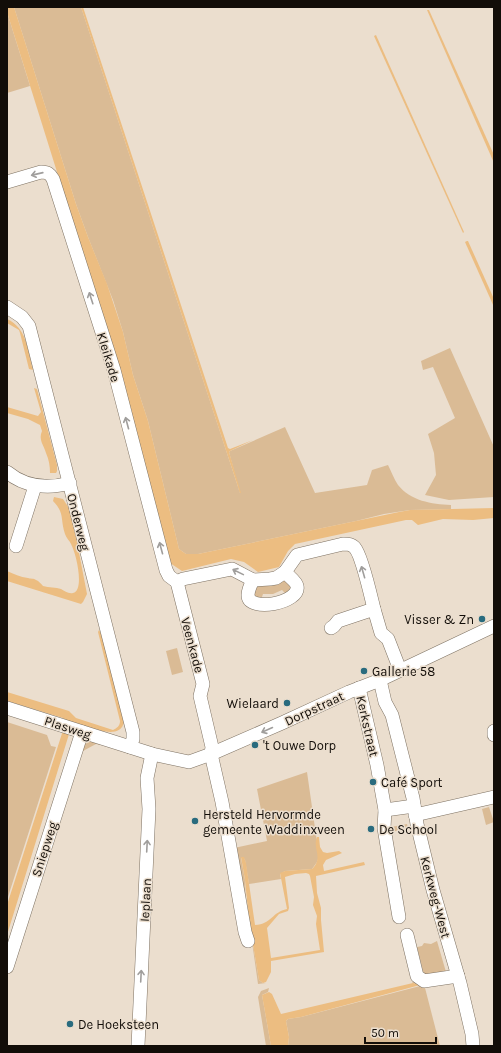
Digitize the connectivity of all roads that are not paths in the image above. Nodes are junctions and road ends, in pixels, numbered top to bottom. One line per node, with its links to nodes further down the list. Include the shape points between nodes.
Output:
1 (7, 182): 9 (street, Kleikade, one-way to 1, via 166,570 114,370 53,179 47,172 42,172)
2 (7, 307): 4 (street, Onderweg, via 22,317 29,326)
3 (7, 472): 5 (street, via 18,480)
4 (70, 484): 5 (street); 20 (street, Onderweg, via 133,732)
5 (35, 486): 6 (street)
6 (16, 546)
7 (285, 572): 8 (street, via 270,580); 8 (street, via 298,588 287,599 277,603 262,605 252,601 248,594); 10 (street, one-way to 7, via 353,546 343,544 302,553 297,555)
8 (253, 580): 9 (street, one-way to 9, via 232,569)
9 (177, 582): 22 (street, Veenkade, via 203,684 200,696 212,747)
10 (374, 609): 12 (street, via 338,621); 13 (street, via 381,633 388,639)
11 (494, 626): 13 (street, Dorpstraat)
12 (331, 628)
13 (400, 670): 14 (street, Dorpstraat)
14 (380, 680): 15 (street, Dorpstraat); 25 (street, Kerkweg-West, via 385,702 392,715)
15 (359, 688): 22 (street, Dorpstraat, one-way to 22); 24 (street, Kerkstraat)
16 (7, 708): 17 (street, Plasweg)
17 (73, 729): 20 (street, Plasweg); 29 (street, Sniepweg)
18 (494, 731): 19 (street)
19 (494, 735)
20 (130, 747): 21 (street, Dorpstraat)
21 (152, 754): 22 (street, Dorpstraat, via 189,762); 31 (street, Ieplaan, one-way to 21, via 149,809 147,778)
22 (211, 754): 28 (street, Veenkade)
23 (494, 797): 25 (street)
24 (385, 810): 25 (street); 26 (street, Kerkstraat, via 384,828)
25 (415, 810): 30 (street, Kerkweg-West, via 433,890)
26 (399, 917)
27 (407, 935): 30 (street, via 417,976 424,981)
28 (248, 941)
29 (7, 967)
30 (458, 976): 32 (street, Kerkweg-West)
31 (138, 1046)
32 (473, 1046)

